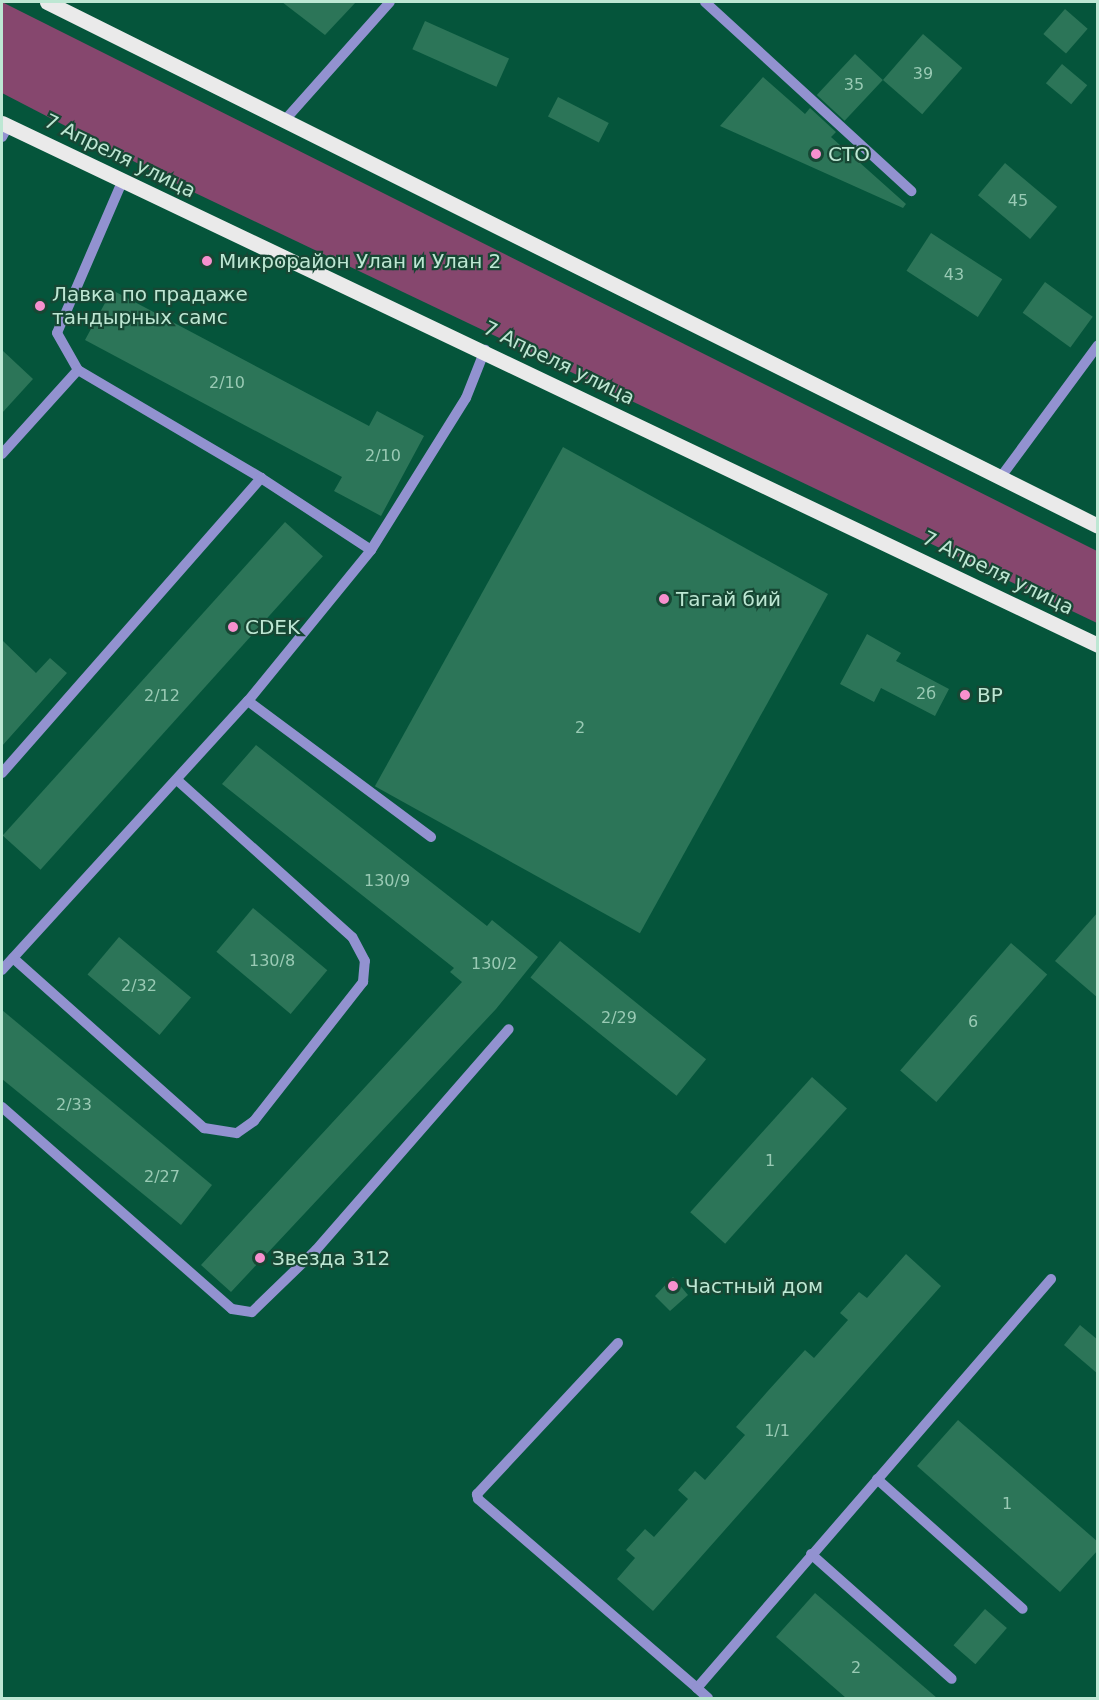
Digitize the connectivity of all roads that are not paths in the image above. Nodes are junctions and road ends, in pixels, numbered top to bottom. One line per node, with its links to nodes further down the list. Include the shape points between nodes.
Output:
1 (47, 2): 4 (main road)
2 (390, 2): 4 (street)
3 (705, 2): 7 (street)
4 (284, 121): 13 (main road)
5 (4, 128): 6 (main road, 7 Апреля улица)
6 (122, 182): 9 (main road, 7 Апреля улица); 10 (street, via 57,333)
7 (911, 191)
8 (1098, 345): 13 (street)
9 (484, 350): 15 (street, via 466,398); 16 (main road, 7 Апреля улица)
10 (78, 370): 11 (street); 12 (street)
11 (2, 454)
12 (261, 478): 15 (street); 18 (street)
13 (1000, 478): 14 (main road)
14 (1098, 526)
15 (371, 550): 17 (street)
16 (1098, 645)
17 (248, 701): 19 (street); 20 (street)
18 (2, 773)
19 (177, 780): 21 (street); 21 (street, via 352,938 365,961 363,982 254,1121 237,1133 204,1128)
20 (431, 837)
21 (13, 958): 22 (street)
22 (2, 970)
23 (509, 1029): 24 (street, via 316,1250 252,1312 232,1309)
24 (2, 1107)
25 (1051, 1279): 27 (street)
26 (618, 1343): 31 (street, via 477,1494 478,1499)
27 (877, 1479): 28 (street); 29 (street)
28 (811, 1554): 30 (street); 31 (street)
29 (1023, 1609)
30 (952, 1678)
31 (697, 1688): 32 (street)
32 (708, 1698)

